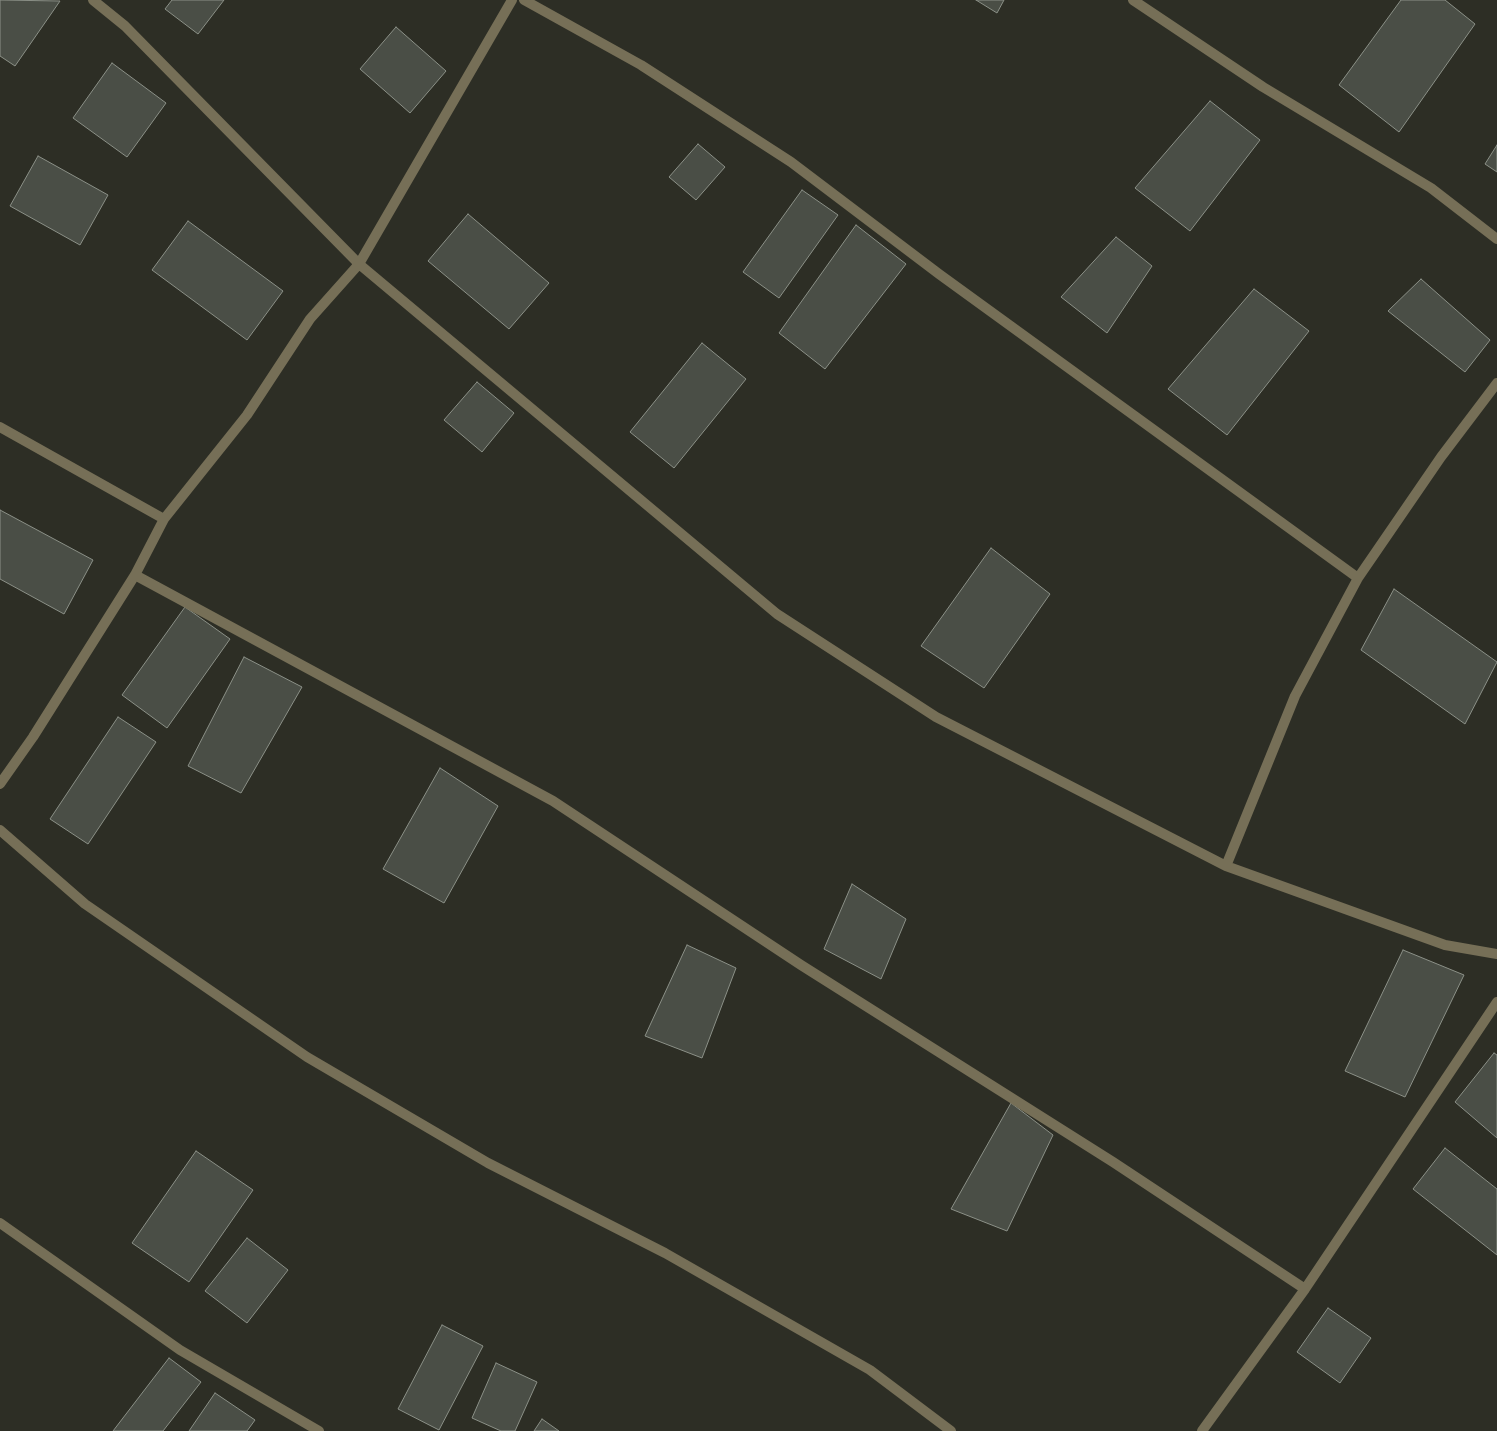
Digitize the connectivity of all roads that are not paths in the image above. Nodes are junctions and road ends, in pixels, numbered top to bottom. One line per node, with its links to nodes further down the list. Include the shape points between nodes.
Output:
1 (93, 0): 6 (street, via 125,26)
2 (512, 0): 6 (street)
3 (524, 0): 11 (street, via 641,65 791,162 947,280)
4 (1134, 0): 5 (street, via 1263,87 1431,188)
5 (1497, 239)
6 (359, 264): 9 (street, via 310,319 247,415); 14 (street, via 777,614 936,717)
7 (1497, 383): 11 (street, via 1441,457)
8 (0, 427): 9 (street)
9 (164, 519): 10 (street)
10 (135, 575): 12 (street); 18 (street, via 554,801 801,965 1114,1162)
11 (1358, 578): 14 (street, via 1295,696)
12 (0, 784)
13 (0, 830): 20 (street, via 85,904 307,1057 488,1162 665,1253 870,1370)
14 (1226, 866): 15 (street, via 1445,945)
15 (1497, 954)
16 (1497, 1002): 18 (street)
17 (0, 1223): 19 (street, via 180,1350)
18 (1305, 1289): 21 (street)
19 (319, 1431)
20 (951, 1431)
21 (1202, 1431)

